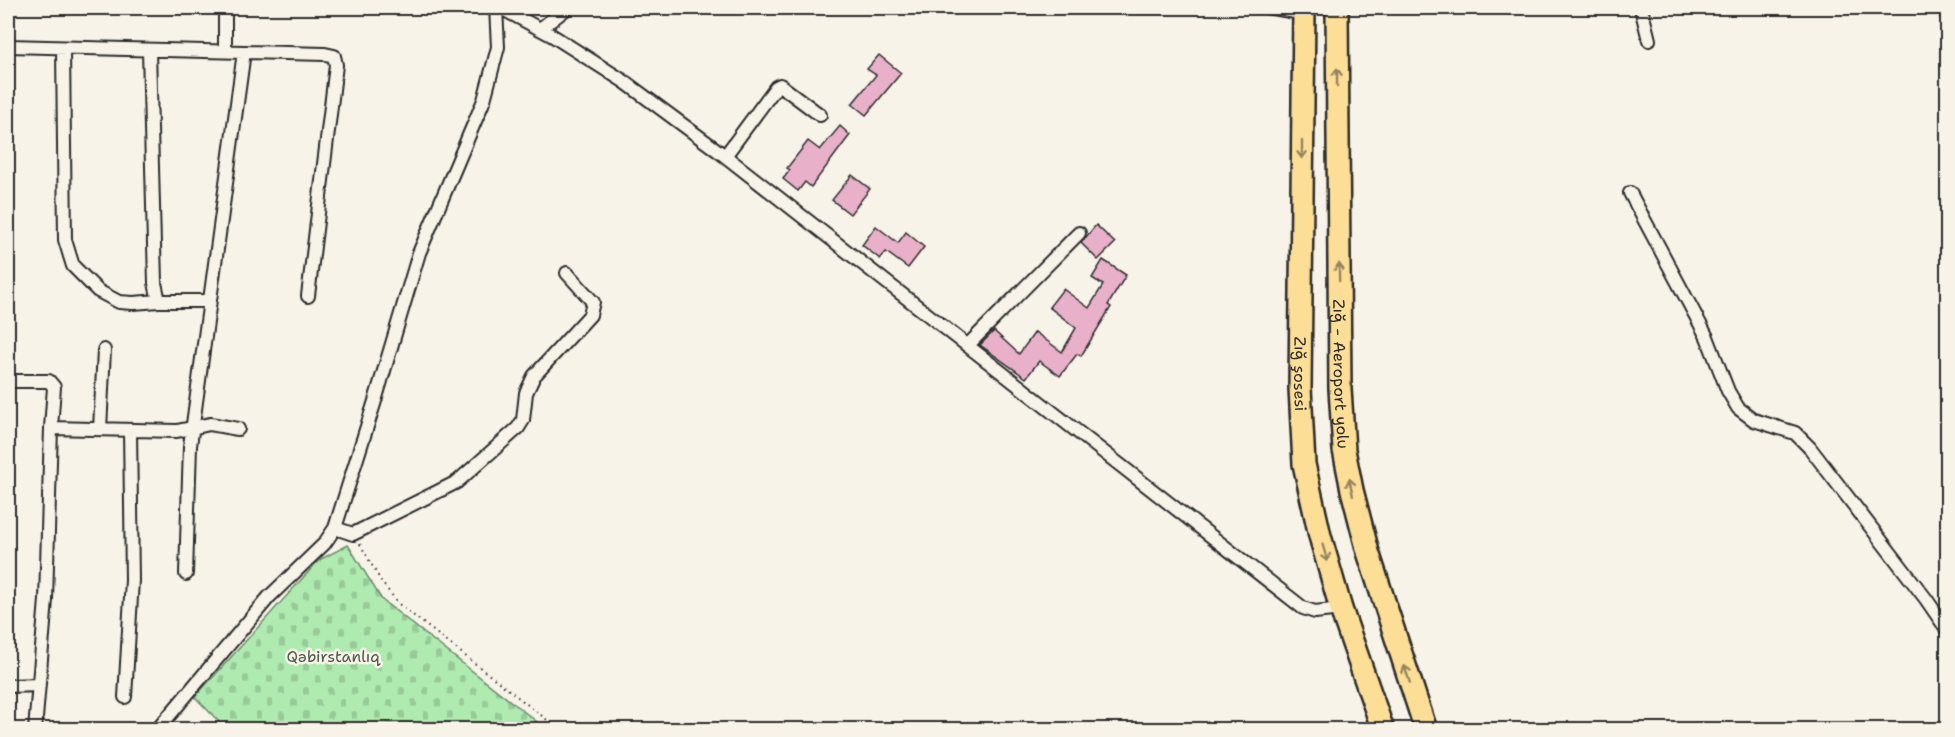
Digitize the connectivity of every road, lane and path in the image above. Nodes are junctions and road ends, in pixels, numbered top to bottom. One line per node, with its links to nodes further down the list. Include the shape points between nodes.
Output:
1 (225, 8): 14 (street)
2 (496, 8): 32 (street, via 498,47 484,100 419,253)
3 (501, 8): 9 (street)
4 (567, 8): 9 (street)
5 (1261, 8): 8 (lane)
6 (1337, 8): 44 (highway, Zığ - Aeroport yolu, one-way to 6, via 1368,552 1344,450 1340,389)
7 (1641, 8): 10 (street)
8 (1303, 12): 35 (highway, Zığ şosesi, one-way to 35, via 1300,388 1304,453 1320,536)
9 (540, 29): 17 (street, via 625,82)
10 (1649, 40)
11 (8, 46): 12 (street)
12 (63, 48): 13 (street); 22 (street, via 65,240 73,266 98,291 119,302)
13 (149, 50): 14 (street); 22 (street)
14 (225, 51): 15 (street)
15 (244, 52): 21 (street, via 334,56); 23 (street)
16 (820, 115): 17 (street, via 780,85)
17 (725, 156): 24 (street)
18 (1630, 193): 36 (street, via 1707,337 1738,408 1754,420 1795,433 1810,448)
19 (1079, 232): 24 (street)
20 (567, 273): 33 (street, via 593,302 590,315 534,376 518,428 458,482)
21 (308, 296)
22 (159, 301): 23 (street)
23 (210, 301): 28 (street)
24 (968, 345): 35 (street, via 1303,608 1315,612)
25 (104, 350): 29 (street)
26 (8, 381): 27 (street, via 49,381 54,387)
27 (51, 428): 29 (street); 37 (street, via 46,600)
28 (193, 428): 30 (street, via 210,424); 31 (street); 34 (street)
29 (100, 429): 31 (street)
30 (238, 429)
31 (130, 430): 39 (street, via 132,580)
32 (335, 528): 33 (street); 41 (street, via 324,544 269,597)
33 (353, 534): 42 (path, via 382,584 400,605)
34 (186, 574)
35 (1341, 609): 43 (highway, Zığ şosesi)
36 (1947, 631)
37 (39, 685): 38 (street); 40 (street)
38 (8, 686)
39 (125, 697)
40 (35, 729)
41 (157, 729)
42 (560, 729)
43 (1383, 729)
44 (1426, 729)

